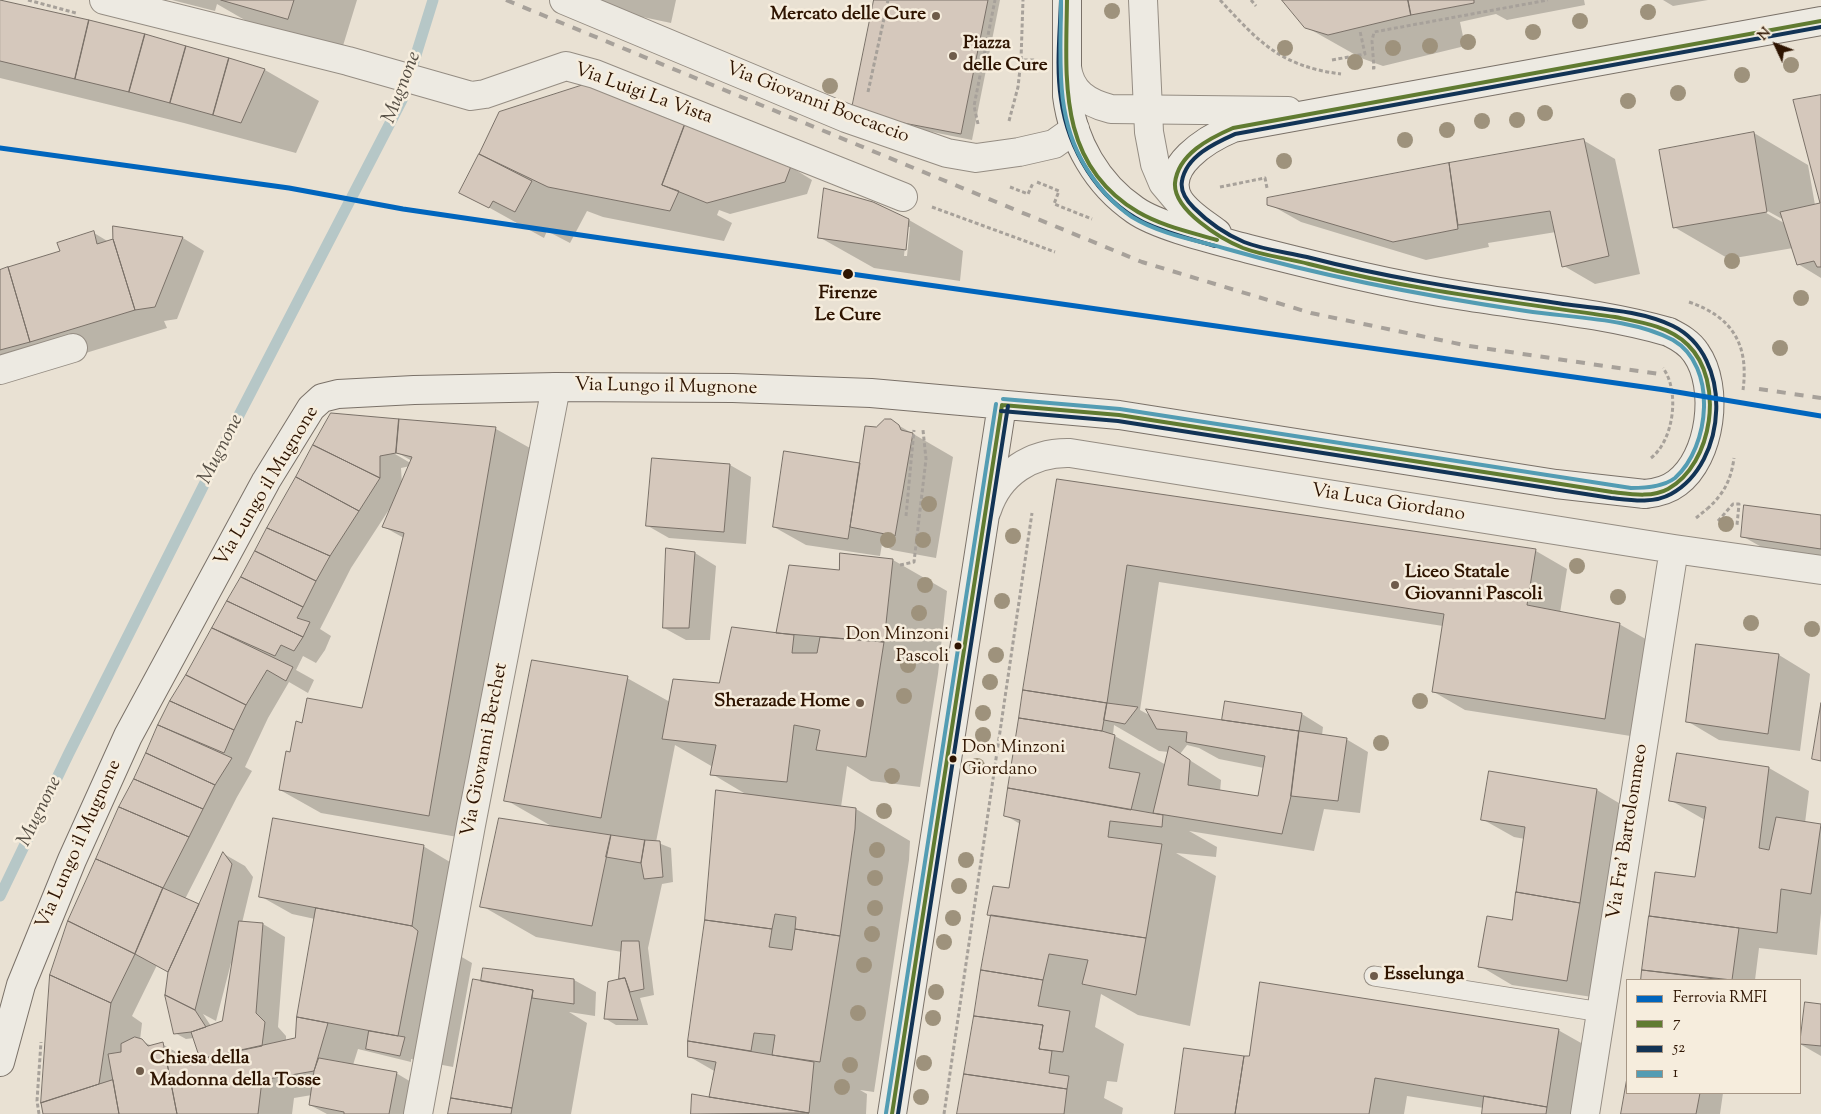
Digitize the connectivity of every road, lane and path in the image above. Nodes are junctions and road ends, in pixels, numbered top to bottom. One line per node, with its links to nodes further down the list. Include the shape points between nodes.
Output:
1 (104, 0): 26 (main road, Via Luigi La Vista, via 348,61 471,96 566,66 594,74)
2 (564, 0): 23 (main road, Via Giovanni Boccaccio, via 835,114 947,153 976,158 1019,152 1054,144)
3 (995, 0): 22 (path, via 974,106)
4 (1023, 0): 13 (path)
5 (1067, 0): 16 (main road)
6 (1142, 0): 21 (main road)
7 (1220, 0): 18 (path, via 1275,53 1296,64)
8 (1251, 0): 10 (path)
9 (1548, 0): 17 (path, via 1374,32 1374,68)
10 (1256, 6)
11 (1821, 21): 20 (main road)
12 (1360, 31): 15 (path, via 1365,54)
13 (1021, 60): 14 (path); 19 (path)
14 (1038, 60)
15 (1332, 60)
16 (1067, 67): 21 (main road, via 1072,85 1085,99 1111,109); 23 (main road, via 1067,96)
17 (1366, 69)
18 (1343, 74)
19 (1018, 87)
20 (1326, 109): 21 (main road); 27 (main road, via 1233,128 1198,147 1184,161 1175,180 1176,195)
21 (1147, 110): 27 (main road, via 1158,174)
22 (979, 129)
23 (1075, 129): 28 (main road, via 1095,171 1136,212)
24 (1220, 187): 25 (path, via 1265,178)
25 (1267, 188)
26 (903, 197): 29 (path)
27 (1185, 209): 28 (main road)
28 (1235, 245): 34 (main road, Via Lungo il Mugnone, bridge, via 1378,280 1607,317 1669,332 1688,344 1699,358 1707,378 1710,410 1703,442 1686,475 1669,488 1645,494 1546,482 1119,415)
29 (1055, 252)
30 (73, 348): 32 (main road)
31 (1660, 363): 37 (path, bridge, via 1672,386 1671,410 1666,438 1658,452)
32 (0, 370)
33 (556, 387): 34 (main road, Via Lungo il Mugnone, via 871,393); 48 (main road, Via Lungo il Mugnone, via 338,394 322,398 311,408 266,481 128,736 21,985); 49 (main road, Via Giovanni Berchet)
34 (1002, 405): 40 (main road)
35 (913, 426): 39 (path)
36 (926, 442): 44 (path, via 914,562)
37 (1647, 461)
38 (1032, 512): 51 (path)
39 (906, 516)
40 (985, 516): 43 (main road, Via Luca Giordano, via 996,489 1021,465 1044,455 1070,453); 50 (main road)
41 (1717, 522): 42 (path, via 1733,504 1739,504)
42 (1736, 532)
43 (1674, 549): 45 (main road, Via Luca Giordano); 47 (main road, Via Fra' Bartolommeo)
44 (900, 565)
45 (1821, 570)
46 (1374, 976): 47 (lane)
47 (1601, 1012): 52 (main road, Via Fra' Bartolommeo)
48 (0, 1062)
49 (418, 1114)
50 (892, 1114)
51 (944, 1114)
52 (1584, 1114)

